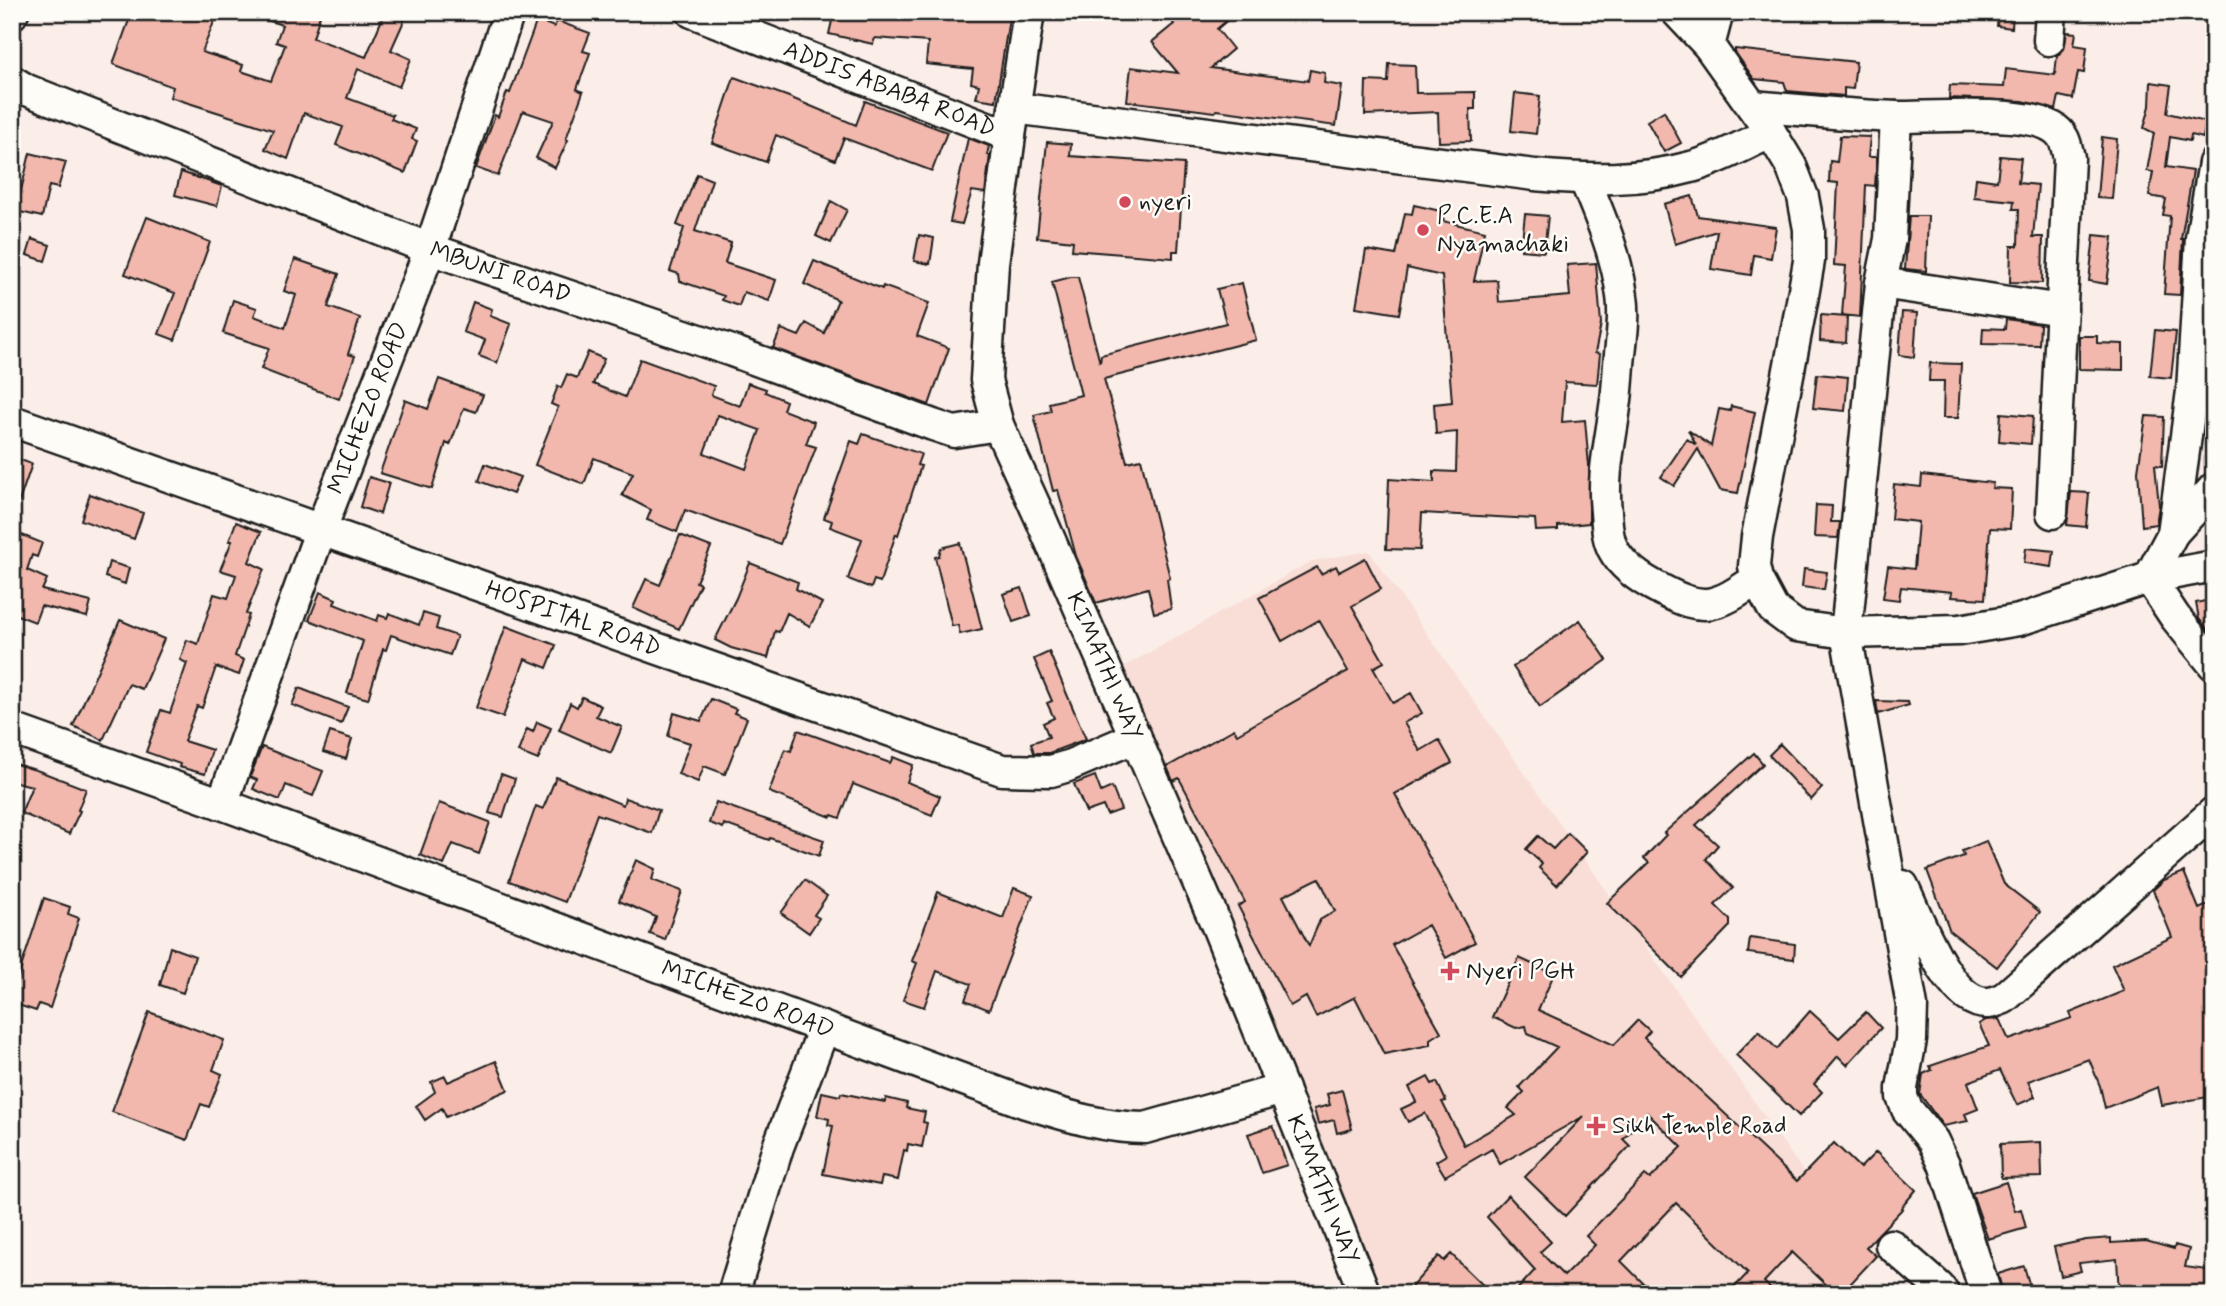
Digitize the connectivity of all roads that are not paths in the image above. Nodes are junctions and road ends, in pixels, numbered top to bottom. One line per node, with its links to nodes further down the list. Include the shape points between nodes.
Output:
1 (509, 12): 14 (street, MICHEZO ROAD)
2 (692, 12): 10 (street, ADDIS ABABA ROAD)
3 (1029, 12): 10 (street, KIMATHI WAY)
4 (1677, 12): 6 (street)
5 (1718, 12): 6 (street)
6 (1709, 46): 8 (street)
7 (12, 81): 14 (street, MBUNI ROAD)
8 (1752, 106): 9 (street); 11 (street)
9 (1896, 117): 15 (street, via 1890,239); 16 (street, via 2032,120 2052,126 2064,137 2069,158)
10 (1012, 122): 13 (street, ADDIS ABABA ROAD); 18 (street, KIMATHI WAY, via 993,263 986,380)
11 (1771, 133): 13 (street, ADDIS ABABA ROAD, via 1694,166); 25 (street, via 1803,197 1810,229 1809,261 1757,537)
12 (2214, 163): 22 (street, via 2201,238 2192,391)
13 (1585, 180): 25 (street, via 1622,296 1615,406 1604,474 1613,548 1629,570 1648,583 1699,605 1730,597)
14 (430, 248): 18 (street, MBUNI ROAD, via 954,432); 21 (street, MICHEZO ROAD)
15 (1881, 282): 16 (street); 26 (street)
16 (2062, 310): 20 (street)
17 (12, 421): 21 (street, HOSPITAL ROAD)
18 (998, 425): 29 (street, KIMATHI WAY)
19 (2214, 488): 22 (street)
20 (2052, 513)
21 (321, 529): 29 (street, HOSPITAL ROAD, via 1002,770 1051,771); 30 (street, MICHEZO ROAD)
22 (2173, 533): 24 (street)
23 (2214, 566): 24 (street)
24 (2149, 578): 26 (street, via 2019,620 1959,630); 27 (street)
25 (1757, 579): 26 (street, via 1773,609 1796,626)
26 (1846, 633): 32 (street)
27 (2214, 665)
28 (12, 729): 30 (street, MICHEZO ROAD)
29 (1136, 737): 34 (street, KIMATHI WAY)
30 (222, 804): 33 (street, MICHEZO ROAD)
31 (2214, 812): 32 (street, via 2004,998 1989,1003 1974,1001 1961,992 1944,971)
32 (1886, 851): 39 (street, via 1912,1006 1902,1097 1944,1164)
33 (824, 1028): 34 (street, MICHEZO ROAD, via 1026,1103 1121,1128 1144,1128); 36 (street, via 778,1147)
34 (1283, 1090): 37 (street, KIMATHI WAY)
35 (1891, 1245): 38 (street)
36 (733, 1294)
37 (1365, 1294)
38 (1944, 1294)
39 (1986, 1294)

